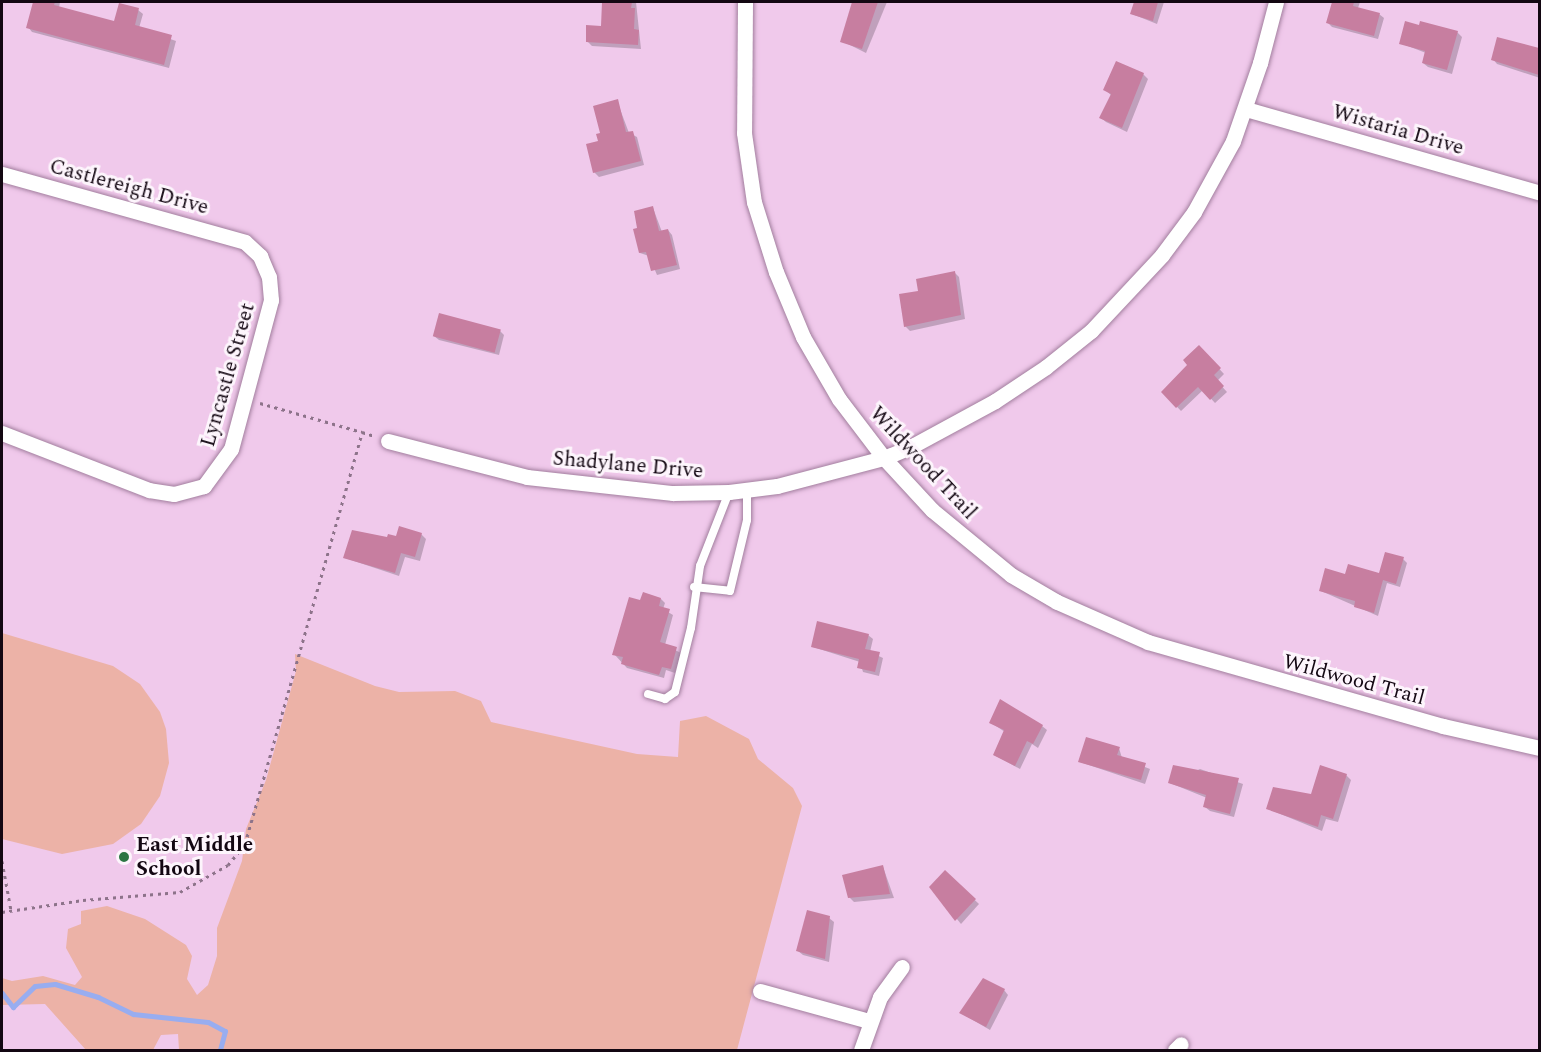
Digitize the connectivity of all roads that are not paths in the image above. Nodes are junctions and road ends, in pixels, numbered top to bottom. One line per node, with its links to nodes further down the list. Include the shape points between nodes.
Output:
1 (745, 2): 9 (street, Wildwood Trail, via 744,133 764,241 803,337 839,399)
2 (1276, 2): 3 (street, Shadylane Drive)
3 (1246, 109): 5 (street, Wistaria Drive); 9 (street, Shadylane Drive, via 1218,171 1180,233 1090,331 1015,389)
4 (2, 174): 6 (street, Castlereigh Drive)
5 (1539, 193)
6 (245, 242): 7 (street, Lyncastle Street, via 260,256 269,277 272,300 231,449 204,486 174,494 149,490)
7 (2, 433)
8 (388, 441): 11 (street, Shadylane Drive, via 566,484 642,492)
9 (884, 458): 10 (street, Shadylane Drive); 14 (street, Wildwood Trail, via 932,510 1011,575 1119,631 1232,669)
10 (747, 490): 11 (street, Shadylane Drive); 12 (lane, via 747,520 730,591)
11 (729, 492): 12 (lane)
12 (694, 587): 13 (lane, via 691,628 675,692 665,699)
13 (648, 694)
14 (1539, 748)
15 (902, 967): 17 (street)
16 (760, 991): 17 (street)
17 (869, 1021): 18 (street)
18 (861, 1050)

